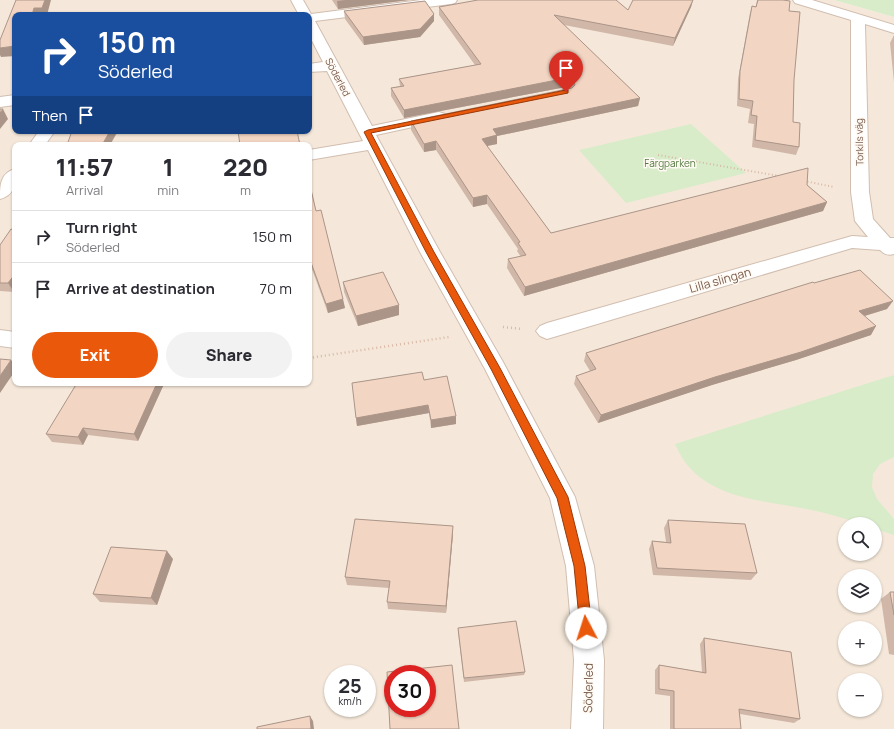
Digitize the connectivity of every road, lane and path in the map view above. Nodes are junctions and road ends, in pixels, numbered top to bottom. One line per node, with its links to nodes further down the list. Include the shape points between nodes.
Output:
1 (297, 0): 4 (street)
2 (451, 0): 5 (street)
3 (799, 0): 6 (street)
4 (303, 12)
5 (312, 18)
6 (858, 19): 8 (street); 20 (street, Torkils väg)
7 (312, 28): 9 (street, Söderled)
8 (894, 29)
9 (331, 66): 10 (street); 14 (street, Söderled)
10 (312, 68)
11 (12, 100): 12 (street)
12 (0, 102)
13 (452, 115): 14 (street)
14 (371, 138): 15 (street); 23 (street, Söderled)
15 (312, 154)
16 (658, 155): 18 (path)
17 (12, 178): 21 (street)
18 (786, 178)
19 (801, 180): 20 (path)
20 (860, 192): 22 (street, Torkils väg, via 864,221)
21 (0, 194)
22 (891, 246): 24 (street, Lilla slingan, via 852,242)
23 (473, 330): 24 (path, via 495,326); 27 (path, via 446,337); 28 (street, Söderled, via 562,497 580,566 589,660)
24 (547, 331)
25 (0, 338): 26 (street)
26 (12, 340)
27 (312, 358)
28 (587, 729)

